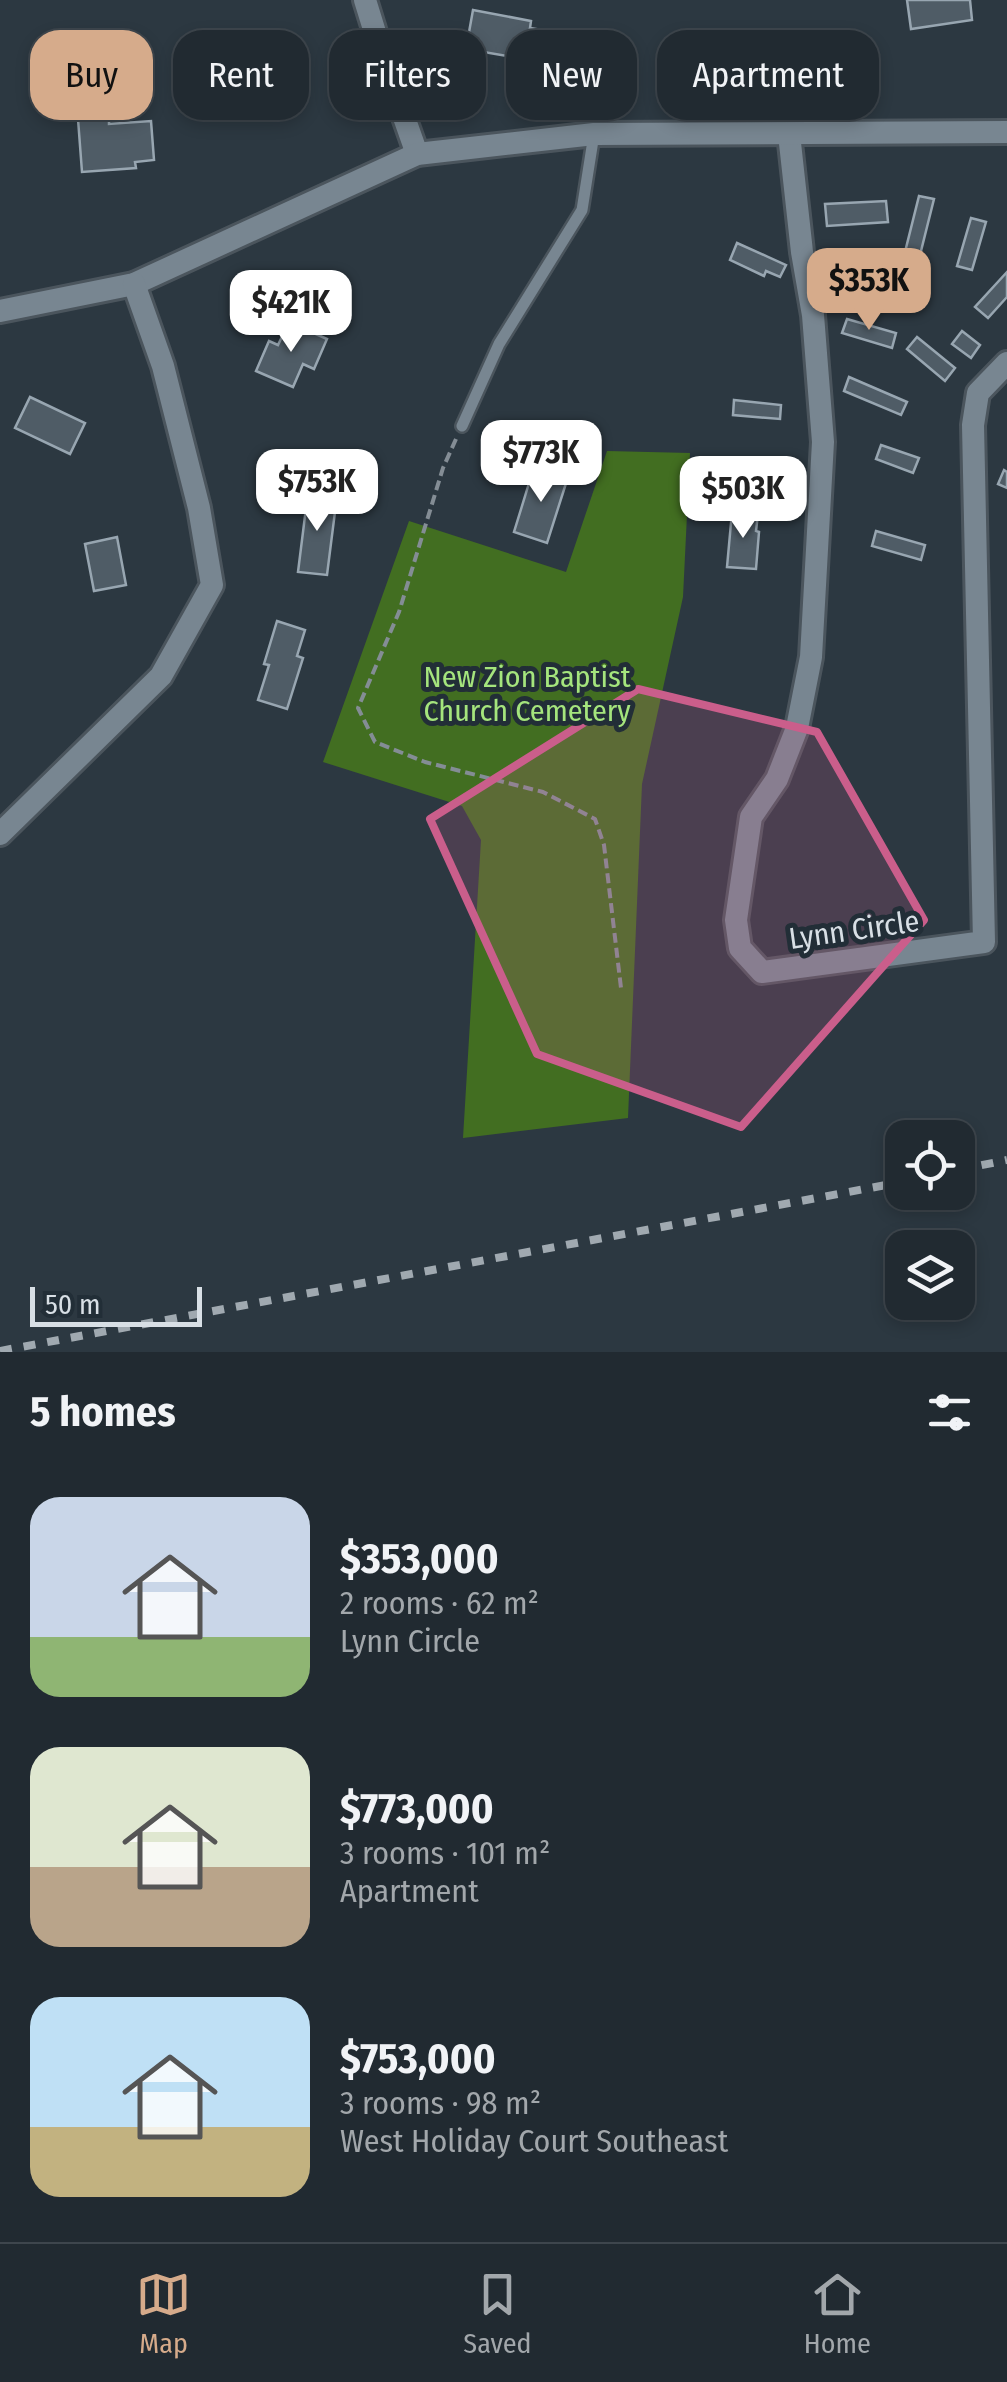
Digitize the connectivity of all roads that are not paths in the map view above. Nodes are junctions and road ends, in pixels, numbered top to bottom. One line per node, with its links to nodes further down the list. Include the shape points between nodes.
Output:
1 (366, 0): 5 (street)
2 (1007, 132): 4 (street)
3 (594, 134): 4 (street); 5 (street); 9 (lane, via 582,210 499,344)
4 (789, 134): 8 (street, Lynn Circle, via 814,315 822,442 811,657 777,779 751,817 736,920 740,948 762,972 984,942 972,425 978,393)
5 (417, 154): 6 (street)
6 (134, 284): 7 (street); 10 (street, via 163,366 212,585 161,676)
7 (0, 311)
8 (1007, 363)
9 (462, 426)
10 (0, 834)

